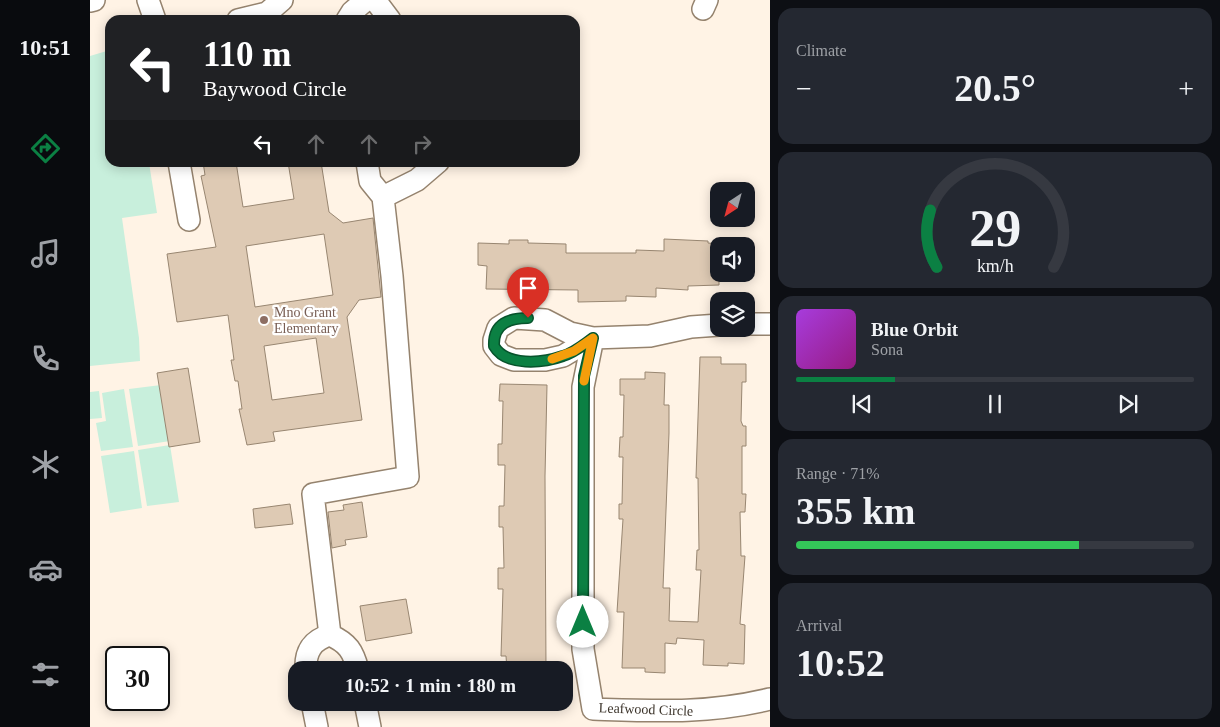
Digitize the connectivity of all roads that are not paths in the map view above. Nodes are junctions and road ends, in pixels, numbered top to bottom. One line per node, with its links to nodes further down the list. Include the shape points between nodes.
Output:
1 (94, 0): 6 (street)
2 (148, 0): 7 (street)
3 (282, 0): 8 (street, via 267,13)
4 (366, 0): 9 (street)
5 (375, 0): 10 (street)
6 (90, 1)
7 (153, 15)
8 (259, 15)
9 (350, 15)
10 (386, 15)
11 (180, 167): 15 (street)
12 (368, 167): 14 (street, via 370,182)
13 (416, 171): 14 (street)
14 (384, 197): 19 (street, via 408,477 313,494)
15 (189, 220)
16 (755, 324): 17 (street)
17 (770, 324)
18 (710, 325): 22 (street, Leafwood Circle, via 650,336 593,338 584,376 583,649 593,709 694,712)
19 (330, 636): 20 (street, via 315,641 310,647); 21 (street, via 348,645)
20 (308, 661)
21 (356, 661)
22 (770, 699)
23 (314, 711): 25 (street)
24 (367, 711): 26 (street)
25 (317, 727)
26 (370, 727)

